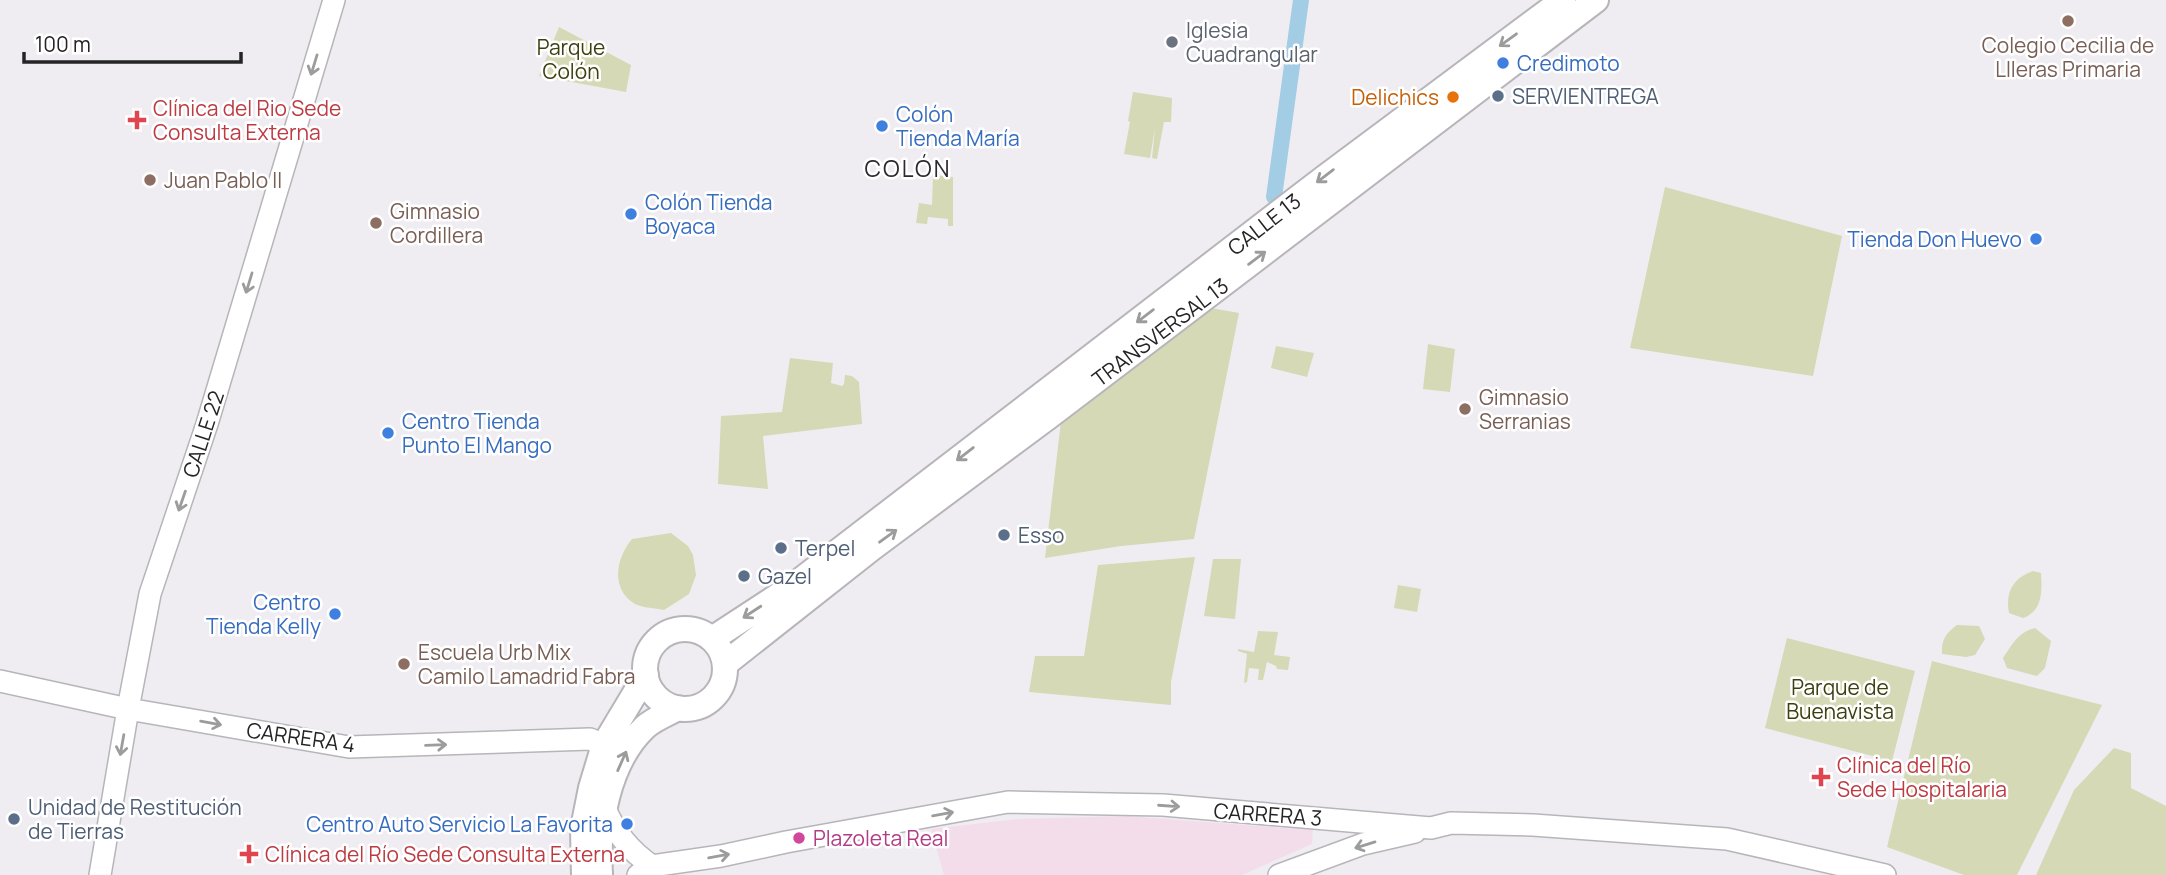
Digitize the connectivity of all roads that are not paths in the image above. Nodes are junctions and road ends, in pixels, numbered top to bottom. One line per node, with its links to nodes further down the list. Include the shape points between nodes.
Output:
1 (334, 0): 9 (street, CALLE 22, one-way to 9, via 208,425 150,594)
2 (1563, 0): 4 (main road, CALLE 13, one-way to 4, via 793,586)
3 (1596, 0): 5 (main road, TRANSVERSAL 13, one-way to 3)
4 (712, 639): 5 (main road); 6 (main road, via 686,628 666,633 649,651)
5 (725, 664): 8 (main road, via 713,698 691,709)
6 (646, 675): 8 (main road, via 657,697); 10 (main road)
7 (0, 681): 9 (street, CARRERA 4)
8 (678, 708): 11 (main road, one-way to 8, via 634,739 648,724)
9 (128, 709): 10 (street, CARRERA 4, one-way to 10, via 349,747 590,739); 16 (street, CALLE 22, one-way to 16)
10 (604, 745): 17 (main road, via 583,828)
11 (605, 808): 15 (street, CARRERA 3); 18 (main road)
12 (1314, 817): 13 (street, CARRERA 3); 14 (street, via 1325,824 1331,836 1330,849); 15 (street, CARRERA 3, one-way to 12, via 1008,802 1163,806)
13 (1431, 828): 14 (street, one-way to 14, via 1363,844); 20 (street, CARRERA 3, via 1451,823 1534,825 1727,839)
14 (1322, 860): 19 (street)
15 (645, 871)
16 (100, 875)
17 (584, 875)
18 (600, 875)
19 (1279, 875)
20 (1885, 875)

